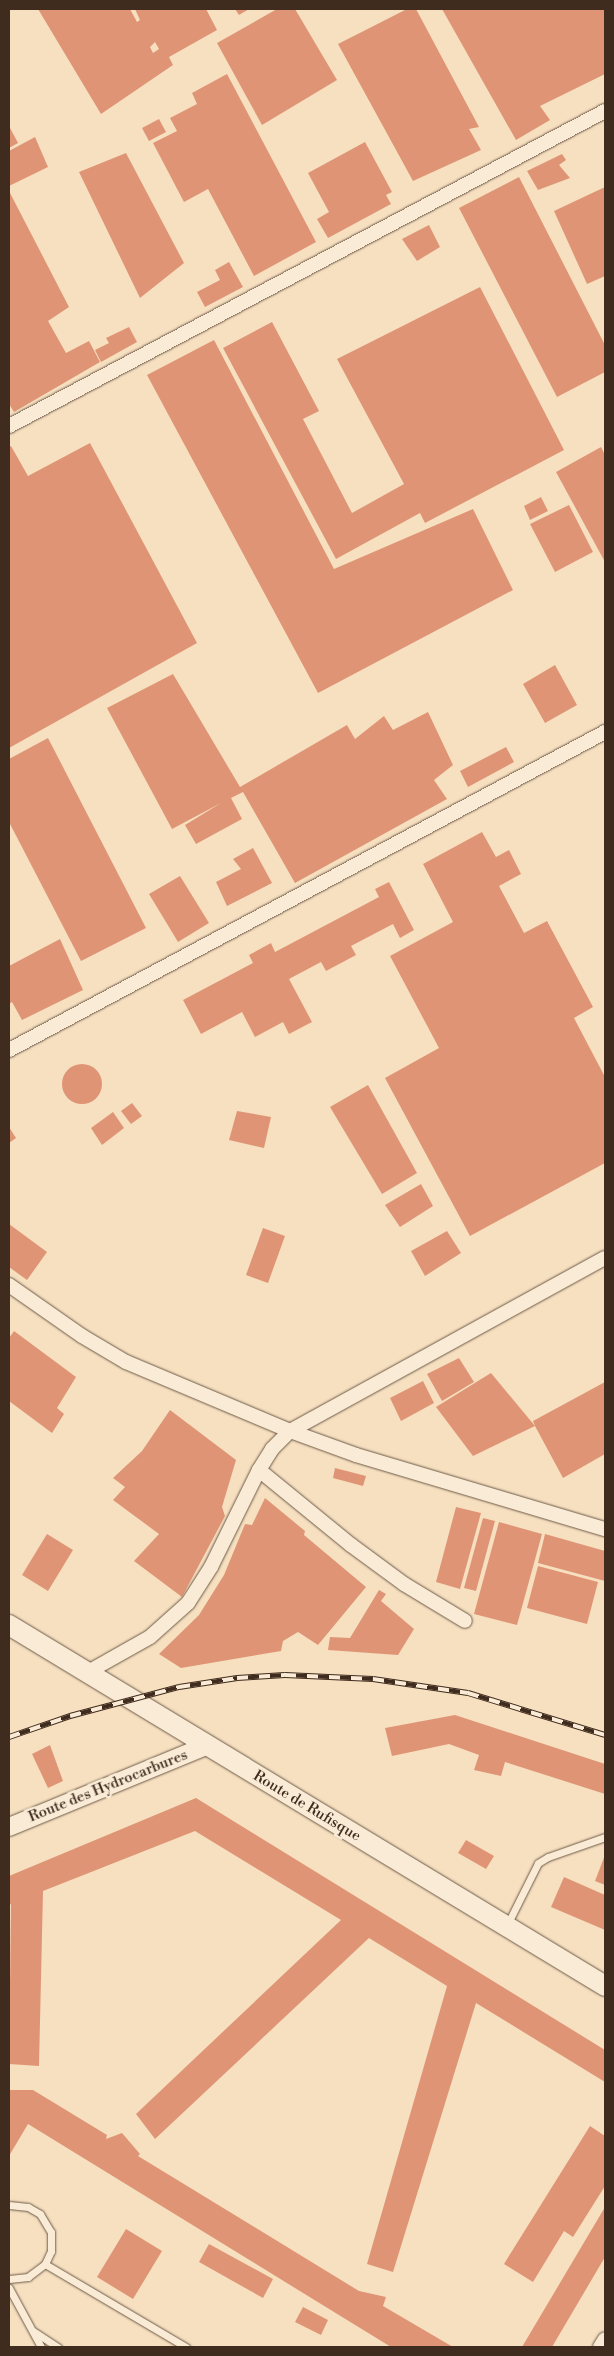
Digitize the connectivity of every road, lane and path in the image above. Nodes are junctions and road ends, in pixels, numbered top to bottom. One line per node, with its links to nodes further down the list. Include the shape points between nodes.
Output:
1 (605, 110): 2 (street)
2 (9, 426)
3 (605, 732): 4 (street)
4 (9, 1050)
5 (605, 1258): 7 (street)
6 (9, 1285): 7 (street, via 126,1362)
7 (290, 1431): 8 (street, via 272,1449); 9 (street, via 356,1456)
8 (259, 1470): 10 (street, via 404,1584); 12 (street, via 211,1567 188,1602 150,1637)
9 (605, 1529)
10 (465, 1621)
11 (9, 1625): 12 (main road, Route de Rufisque)
12 (88, 1672): 13 (main road, Route de Rufisque)
13 (208, 1745): 14 (street, Route des Hydrocarbures); 16 (main road, Route de Rufisque)
14 (9, 1827)
15 (605, 1837): 16 (lane, via 538,1863)
16 (506, 1926): 17 (main road, Route de Rufisque)
17 (605, 1986)
18 (9, 2205): 19 (lane, via 28,2207 48,2224 51,2251)
19 (45, 2264): 20 (lane, via 28,2277); 26 (lane)
20 (9, 2279)
21 (9, 2288): 22 (lane)
22 (32, 2331): 24 (lane); 25 (lane)
23 (605, 2339): 27 (street)
24 (41, 2347)
25 (58, 2347)
26 (186, 2347)
27 (600, 2347)

